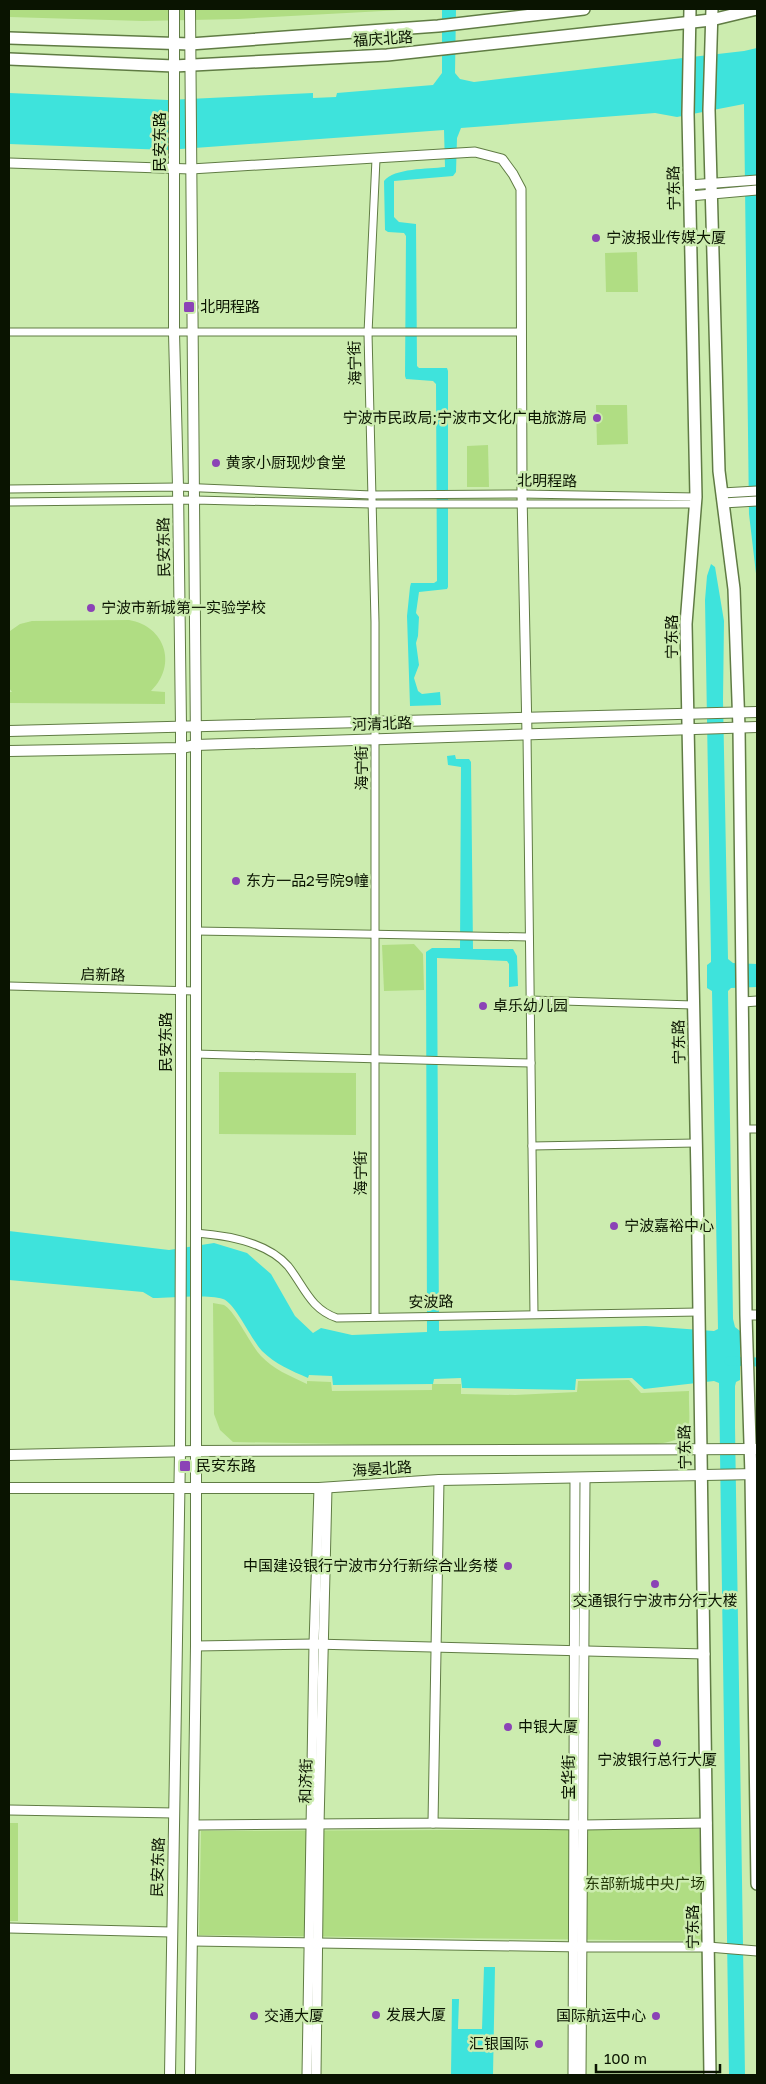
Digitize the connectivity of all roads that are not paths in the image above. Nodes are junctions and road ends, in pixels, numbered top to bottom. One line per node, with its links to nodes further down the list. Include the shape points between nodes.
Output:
1 (174, 9): 9 (main road, 民安东路)
2 (190, 9): 10 (main road, 民安东路)
3 (584, 9): 10 (main road, 福庆北路, via 438,26)
4 (690, 9): 7 (main road, 宁东路)
5 (757, 10): 6 (main road, 福庆北路)
6 (712, 14): 7 (main road, 福庆北路); 19 (main road, via 709,56)
7 (690, 22): 12 (main road, 福庆北路, via 387,55); 21 (main road, 宁东路)
8 (9, 38): 9 (main road, 福庆北路)
9 (174, 44): 10 (main road, 福庆北路); 13 (main road, 民安东路)
10 (190, 44): 12 (main road, 民安东路)
11 (9, 59): 13 (main road, 福庆北路)
12 (190, 65): 13 (main road, 福庆北路); 17 (main road, 民安东路)
13 (174, 66): 16 (main road, 民安东路)
14 (376, 159): 17 (street); 23 (street, via 475,152 502,159 521,189); 26 (street, 海宁街)
15 (9, 163): 16 (street)
16 (175, 169): 17 (street); 24 (main road, 民安东路)
17 (191, 169): 25 (main road, 民安东路)
18 (757, 180): 19 (street)
19 (712, 189): 20 (street); 21 (street); 33 (main road, via 719,470)
20 (757, 190)
21 (689, 191): 36 (main road, 宁东路)
22 (9, 332): 24 (street)
23 (522, 332): 26 (street); 31 (street)
24 (174, 333): 25 (street); 27 (main road, 民安东路)
25 (193, 333): 26 (street); 28 (main road, 民安东路)
26 (368, 333): 32 (street, 海宁街)
27 (178, 488): 28 (street, 北明程路); 29 (street, 北明程路); 34 (main road, 民安东路)
28 (194, 488): 32 (street, 北明程路); 35 (main road, 民安东路)
29 (9, 489)
30 (757, 491): 33 (street)
31 (522, 494): 32 (street, 北明程路); 36 (street, 北明程路); 40 (street)
32 (372, 495): 39 (street, 海宁街)
33 (723, 498): 37 (street); 42 (main road, via 734,589)
34 (178, 500): 35 (street, 北明程路); 38 (street, 北明程路); 47 (main road, 民安东路)
35 (194, 500): 39 (street, 北明程路); 46 (main road, 民安东路)
36 (695, 501): 40 (street, 北明程路); 43 (main road, 宁东路, via 686,624)
37 (757, 501)
38 (9, 502)
39 (372, 504): 40 (street, 北明程路); 45 (street, 海宁街)
40 (523, 504): 44 (street)
41 (757, 712): 42 (main road, 河清北路)
42 (739, 713): 43 (main road, 河清北路); 49 (main road)
43 (688, 714): 44 (main road, 河清北路); 50 (main road, 宁东路)
44 (527, 718): 45 (main road, 河清北路); 52 (street)
45 (375, 722): 46 (main road, 河清北路); 53 (street, 海宁街)
46 (195, 726): 47 (main road, 河清北路); 54 (main road, 民安东路)
47 (181, 727): 51 (main road, 河清北路); 55 (main road, 民安东路)
48 (757, 727): 49 (main road, 河清北路)
49 (740, 728): 50 (main road, 河清北路); 65 (main road)
50 (688, 729): 52 (main road, 河清北路); 66 (main road, 宁东路)
51 (9, 731)
52 (527, 734): 53 (main road, 河清北路); 59 (street)
53 (375, 739): 54 (main road, 河清北路); 58 (street, 海宁街)
54 (196, 745): 55 (main road, 河清北路); 57 (main road, 民安东路)
55 (181, 748): 56 (main road, 河清北路); 61 (main road, 民安东路)
56 (9, 751)
57 (196, 931): 58 (street); 62 (main road, 民安东路)
58 (375, 934): 59 (street); 68 (street, 海宁街)
59 (529, 937): 63 (street)
60 (9, 986): 61 (street, 启新路)
61 (181, 991): 62 (street, 启新路); 82 (main road, 民安东路)
62 (195, 991): 67 (main road, 民安东路)
63 (530, 1000): 66 (street); 69 (street)
64 (757, 1001): 65 (street)
65 (743, 1002): 70 (main road)
66 (694, 1005): 72 (main road, 宁东路)
67 (195, 1054): 68 (street); 74 (main road, 民安东路)
68 (375, 1058): 69 (street); 78 (street, 海宁街)
69 (531, 1063): 73 (street)
70 (744, 1129): 71 (street); 77 (main road)
71 (757, 1129)
72 (696, 1143): 73 (street); 75 (main road, 宁东路)
73 (532, 1146): 76 (street)
74 (195, 1232): 78 (street, 安波路, via 255,1245 282,1260 309,1298 329,1315 337,1318); 81 (main road, 民安东路)
75 (699, 1312): 76 (street, 安波路); 80 (main road, 宁东路)
76 (534, 1314): 78 (street, 安波路)
77 (752, 1315): 79 (main road, via 748,1336 748,1380)
78 (375, 1317)
79 (754, 1449): 80 (main road, 海晏北路); 84 (main road)
80 (701, 1450): 81 (main road, 海晏北路); 85 (main road, 宁东路)
81 (195, 1451): 82 (main road, 海晏北路); 88 (main road, 民安东路)
82 (180, 1452): 83 (main road, 海晏北路); 90 (main road, 民安东路)
83 (9, 1455)
84 (754, 1474): 85 (main road, 海晏北路); 96 (main road)
85 (701, 1476): 86 (main road, 海晏北路); 97 (main road, 宁东路)
86 (580, 1478): 87 (main road, 海晏北路); 95 (street, 宝华街)
87 (438, 1480): 91 (main road, 海晏北路); 94 (street)
88 (195, 1487): 90 (main road, 海晏北路); 91 (main road, 海晏北路); 93 (main road, 民安东路)
89 (9, 1488): 90 (main road, 海晏北路)
90 (179, 1488): 99 (main road, 民安东路)
91 (323, 1488): 92 (street, 和济街)
92 (319, 1644): 93 (street); 94 (street); 104 (street, 和济街)
93 (196, 1646): 103 (main road, 民安东路)
94 (436, 1647): 95 (street); 100 (street)
95 (579, 1652): 97 (street); 102 (street, 宝华街)
96 (756, 1652): 105 (main road)
97 (705, 1654): 101 (main road, 宁东路)
98 (9, 1810): 99 (street)
99 (174, 1813): 108 (main road, 民安东路)
100 (434, 1823): 102 (street); 104 (street)
101 (707, 1823): 102 (street); 112 (main road, 宁东路)
102 (578, 1824): 111 (street, 宝华街)
103 (195, 1825): 104 (street); 109 (main road, 民安东路)
104 (315, 1825): 110 (street, 和济街)
105 (757, 1833): 106 (main road)
106 (757, 1884)
107 (9, 1928): 108 (street)
108 (171, 1932): 114 (main road, 民安东路)
109 (193, 1941): 110 (street); 115 (main road)
110 (314, 1943): 111 (street); 116 (street, 和济街); 117 (street, 和济街)
111 (578, 1947): 112 (street); 118 (street, 宝华街); 119 (street, 宝华街)
112 (708, 1947): 113 (street); 120 (main road, 宁东路)
113 (757, 1951)
114 (170, 2075)
115 (190, 2075)
116 (307, 2075)
117 (316, 2075)
118 (573, 2075)
119 (581, 2075)
120 (710, 2075)

